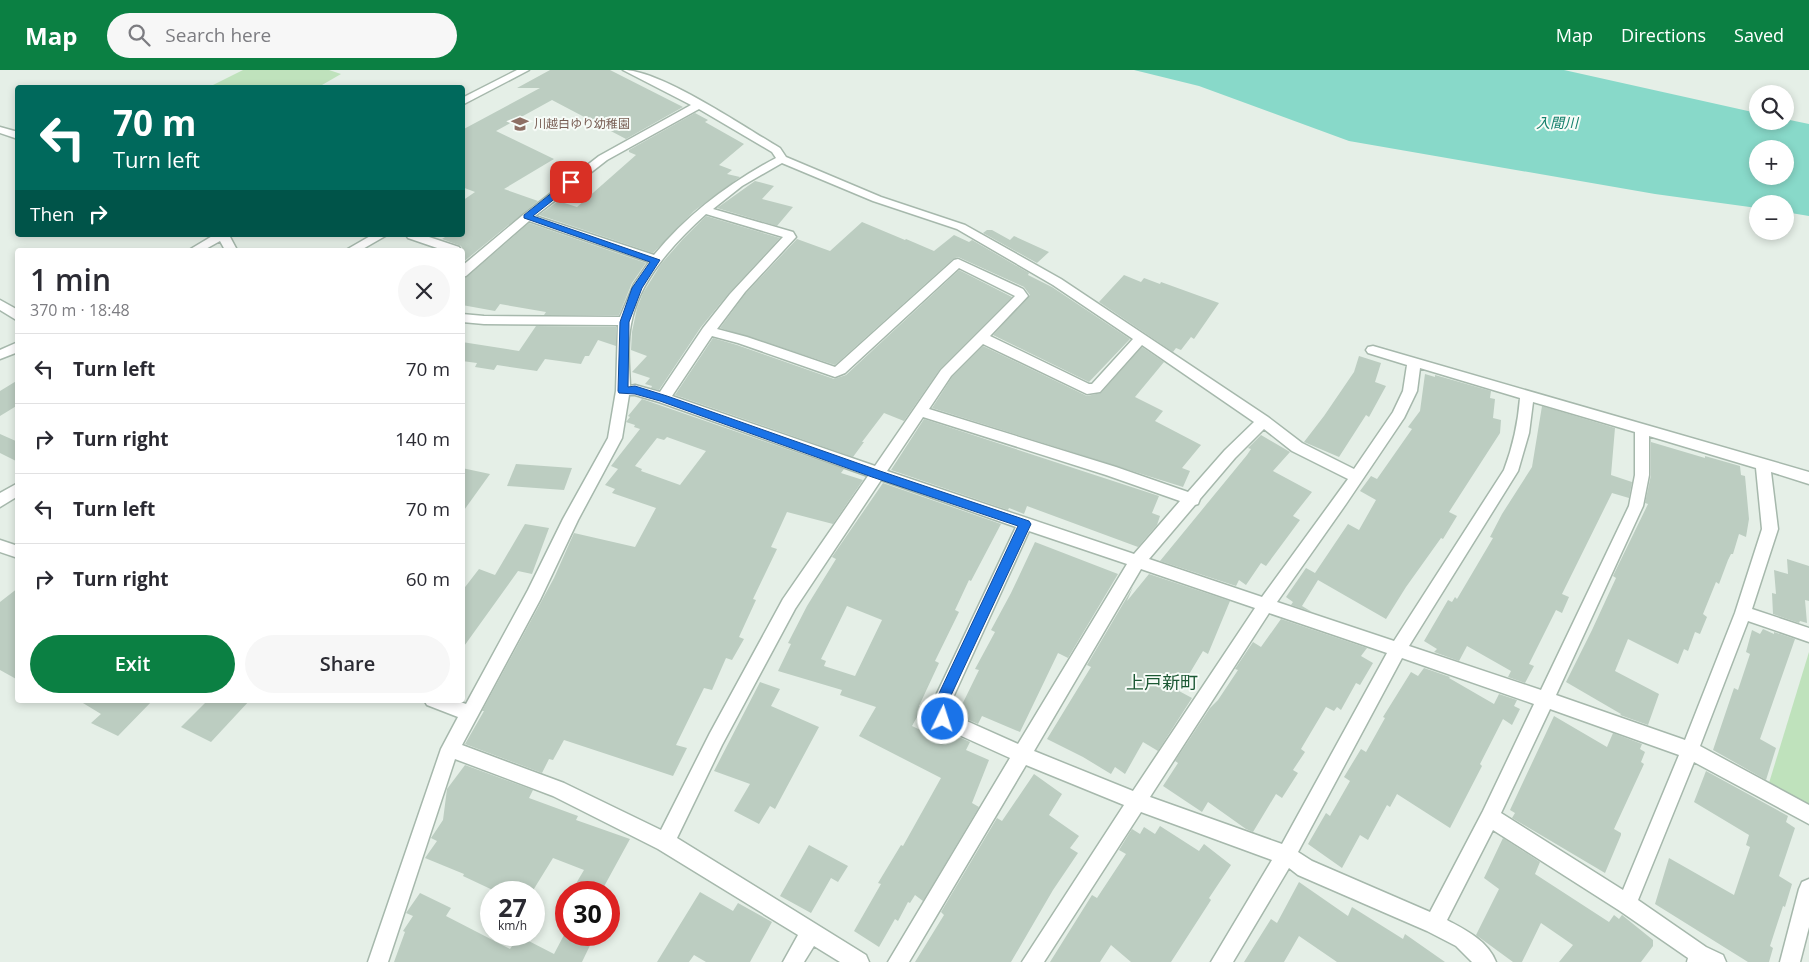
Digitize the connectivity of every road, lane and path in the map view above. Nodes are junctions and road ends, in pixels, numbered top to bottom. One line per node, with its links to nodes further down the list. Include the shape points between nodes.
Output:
1 (524, 70): 3 (street)
2 (628, 70): 4 (street, via 678,92)
3 (465, 100)
4 (698, 106): 7 (street, via 776,150); 9 (street, via 604,158)
5 (0, 130): 6 (street)
6 (15, 135)
7 (782, 159): 8 (street, via 730,189); 26 (street, via 892,205 961,227 1057,282)
8 (705, 210): 18 (street); 24 (street, via 790,237 736,295)
9 (527, 217): 17 (street); 18 (street)
10 (219, 237): 13 (street)
11 (376, 237): 14 (street)
12 (418, 237): 15 (street)
13 (199, 248)
14 (356, 248)
15 (449, 248)
16 (465, 253): 17 (street)
17 (478, 258): 19 (street)
18 (656, 260): 23 (street, via 637,288)
19 (465, 270)
20 (0, 304): 21 (street)
21 (15, 315)
22 (465, 318): 23 (street)
23 (624, 322): 31 (street)
24 (708, 331): 25 (street, via 835,372 958,264 1022,296); 33 (street)
25 (982, 338): 26 (street, via 1087,389 1095,389); 34 (street, via 946,373)
26 (1142, 338): 35 (street)
27 (15, 348): 29 (street)
28 (1373, 350): 30 (street)
29 (0, 355)
30 (1414, 362): 32 (street); 39 (street, via 1410,391 1399,414)
31 (623, 391): 33 (street, via 635,390); 54 (street, via 616,438)
32 (1527, 395): 36 (street); 51 (street, via 1521,445 1511,471)
33 (663, 398): 38 (street)
34 (920, 411): 38 (street); 42 (street)
35 (1263, 421): 39 (street, via 1297,447); 42 (street, via 1230,454)
36 (1642, 429): 37 (street); 52 (street, via 1642,475 1636,506)
37 (1763, 465): 40 (street); 49 (street, via 1770,529)
38 (876, 474): 44 (street); 61 (street, via 789,604)
39 (1356, 477): 48 (street)
40 (1809, 478)
41 (15, 490): 43 (street)
42 (1193, 500): 47 (street)
43 (0, 501)
44 (1025, 524): 47 (street); 57 (street, via 941,704 943,719)
45 (0, 546): 46 (street)
46 (15, 551)
47 (1137, 562): 48 (street); 57 (street)
48 (1265, 606): 51 (street); 58 (street)
49 (1743, 613): 50 (street); 56 (street)
50 (1809, 635)
51 (1398, 649): 52 (street); 62 (street)
52 (1546, 700): 56 (street); 60 (street)
53 (442, 703): 54 (street)
54 (470, 713): 55 (street)
55 (450, 749): 61 (street, via 558,789); 68 (street)
56 (1690, 750): 59 (street); 64 (street)
57 (1023, 755): 58 (street); 71 (street)
58 (1138, 802): 62 (street); 72 (street)
59 (1809, 815)
60 (1490, 817): 64 (street); 65 (street)
61 (665, 842): 66 (street)
62 (1286, 855): 65 (street, via 1305,868); 73 (street)
63 (1809, 889): 75 (street)
64 (1628, 904): 67 (street)
65 (1434, 924): 74 (street, via 1464,939)
66 (811, 932): 69 (street); 70 (street)
67 (1704, 959)
68 (378, 962)
69 (793, 962)
70 (859, 962)
71 (898, 962)
72 (1032, 962)
73 (1221, 962)
74 (1486, 962)
75 (1790, 962)

